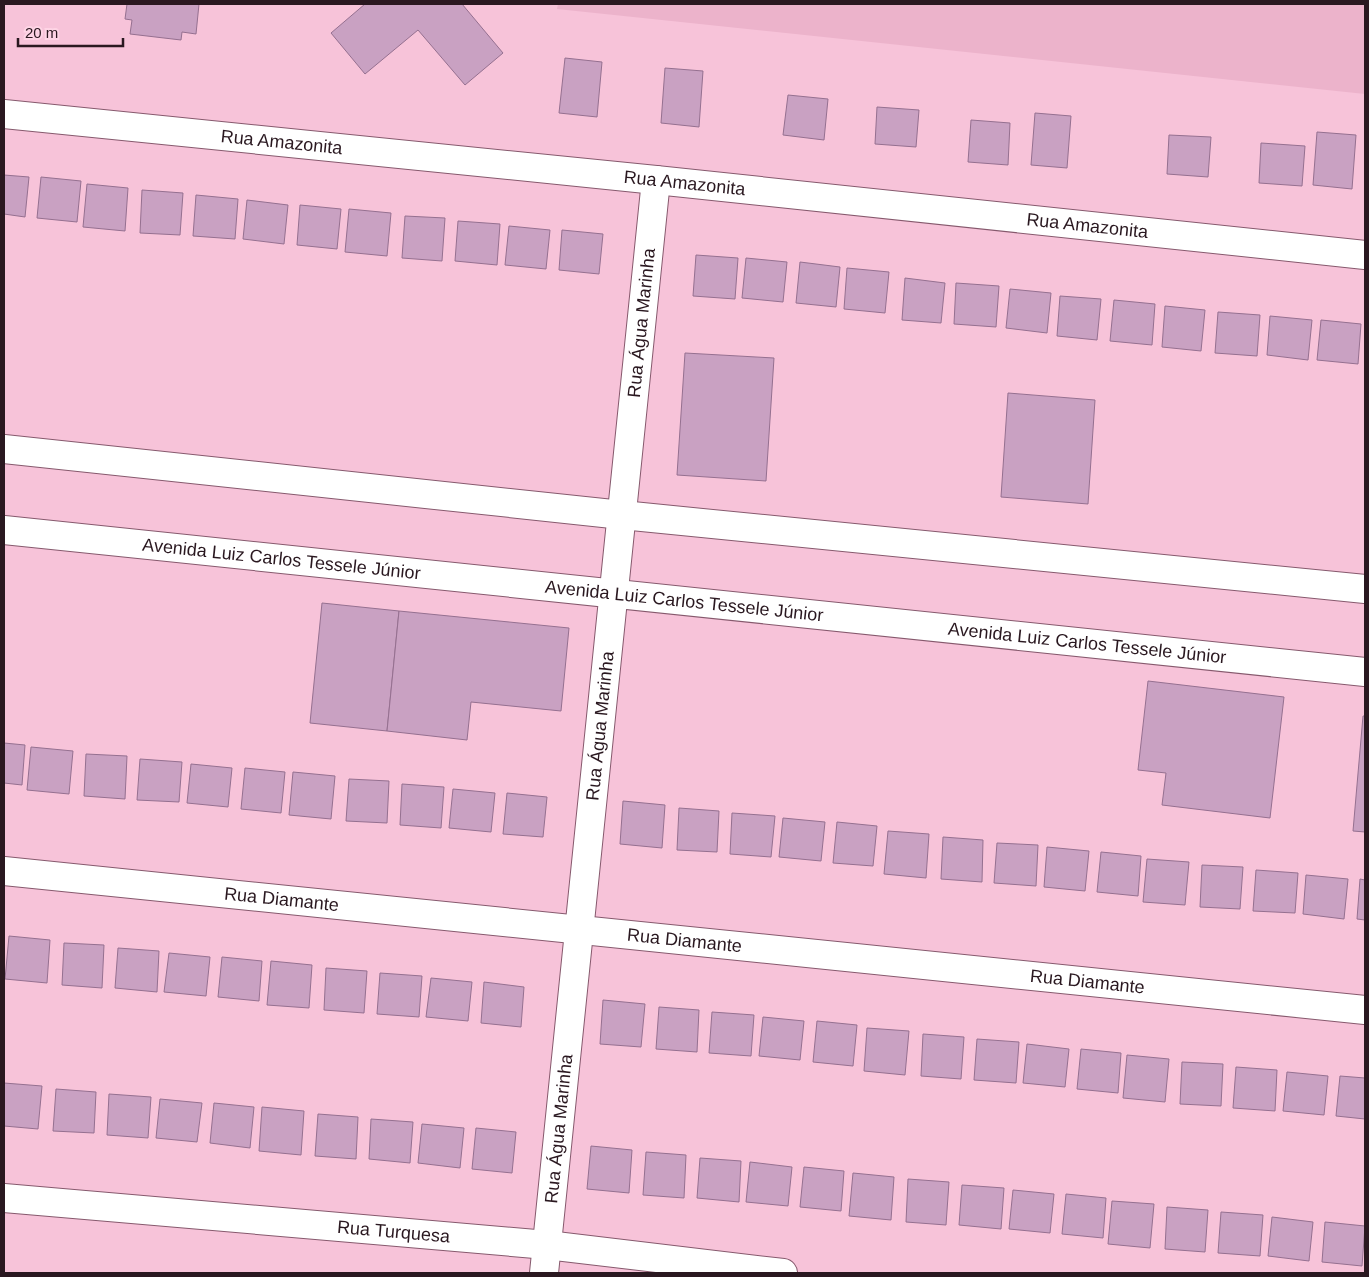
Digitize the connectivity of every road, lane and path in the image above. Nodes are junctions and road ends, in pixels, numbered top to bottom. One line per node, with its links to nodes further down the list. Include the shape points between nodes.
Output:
1 (4, 114): 2 (street, Rua Amazonita)
2 (656, 180): 3 (street, Rua Amazonita); 5 (street, Rua Água Marinha)
3 (1365, 255)
4 (4, 449): 5 (street)
5 (622, 515): 7 (street); 8 (street, Rua Água Marinha)
6 (4, 530): 8 (street, Avenida Luiz Carlos Tessele Júnior)
7 (1365, 589)
8 (614, 594): 9 (street, Avenida Luiz Carlos Tessele Júnior); 11 (street, Rua Água Marinha)
9 (1365, 672)
10 (4, 871): 11 (street, Rua Diamante)
11 (579, 931): 12 (street, Rua Diamante); 14 (street, Rua Água Marinha)
12 (1365, 1010)
13 (4, 1198): 14 (street, Rua Turquesa)
14 (547, 1245): 15 (street, Rua Água Marinha); 16 (street, Rua Turquesa)
15 (544, 1273)
16 (783, 1273)

